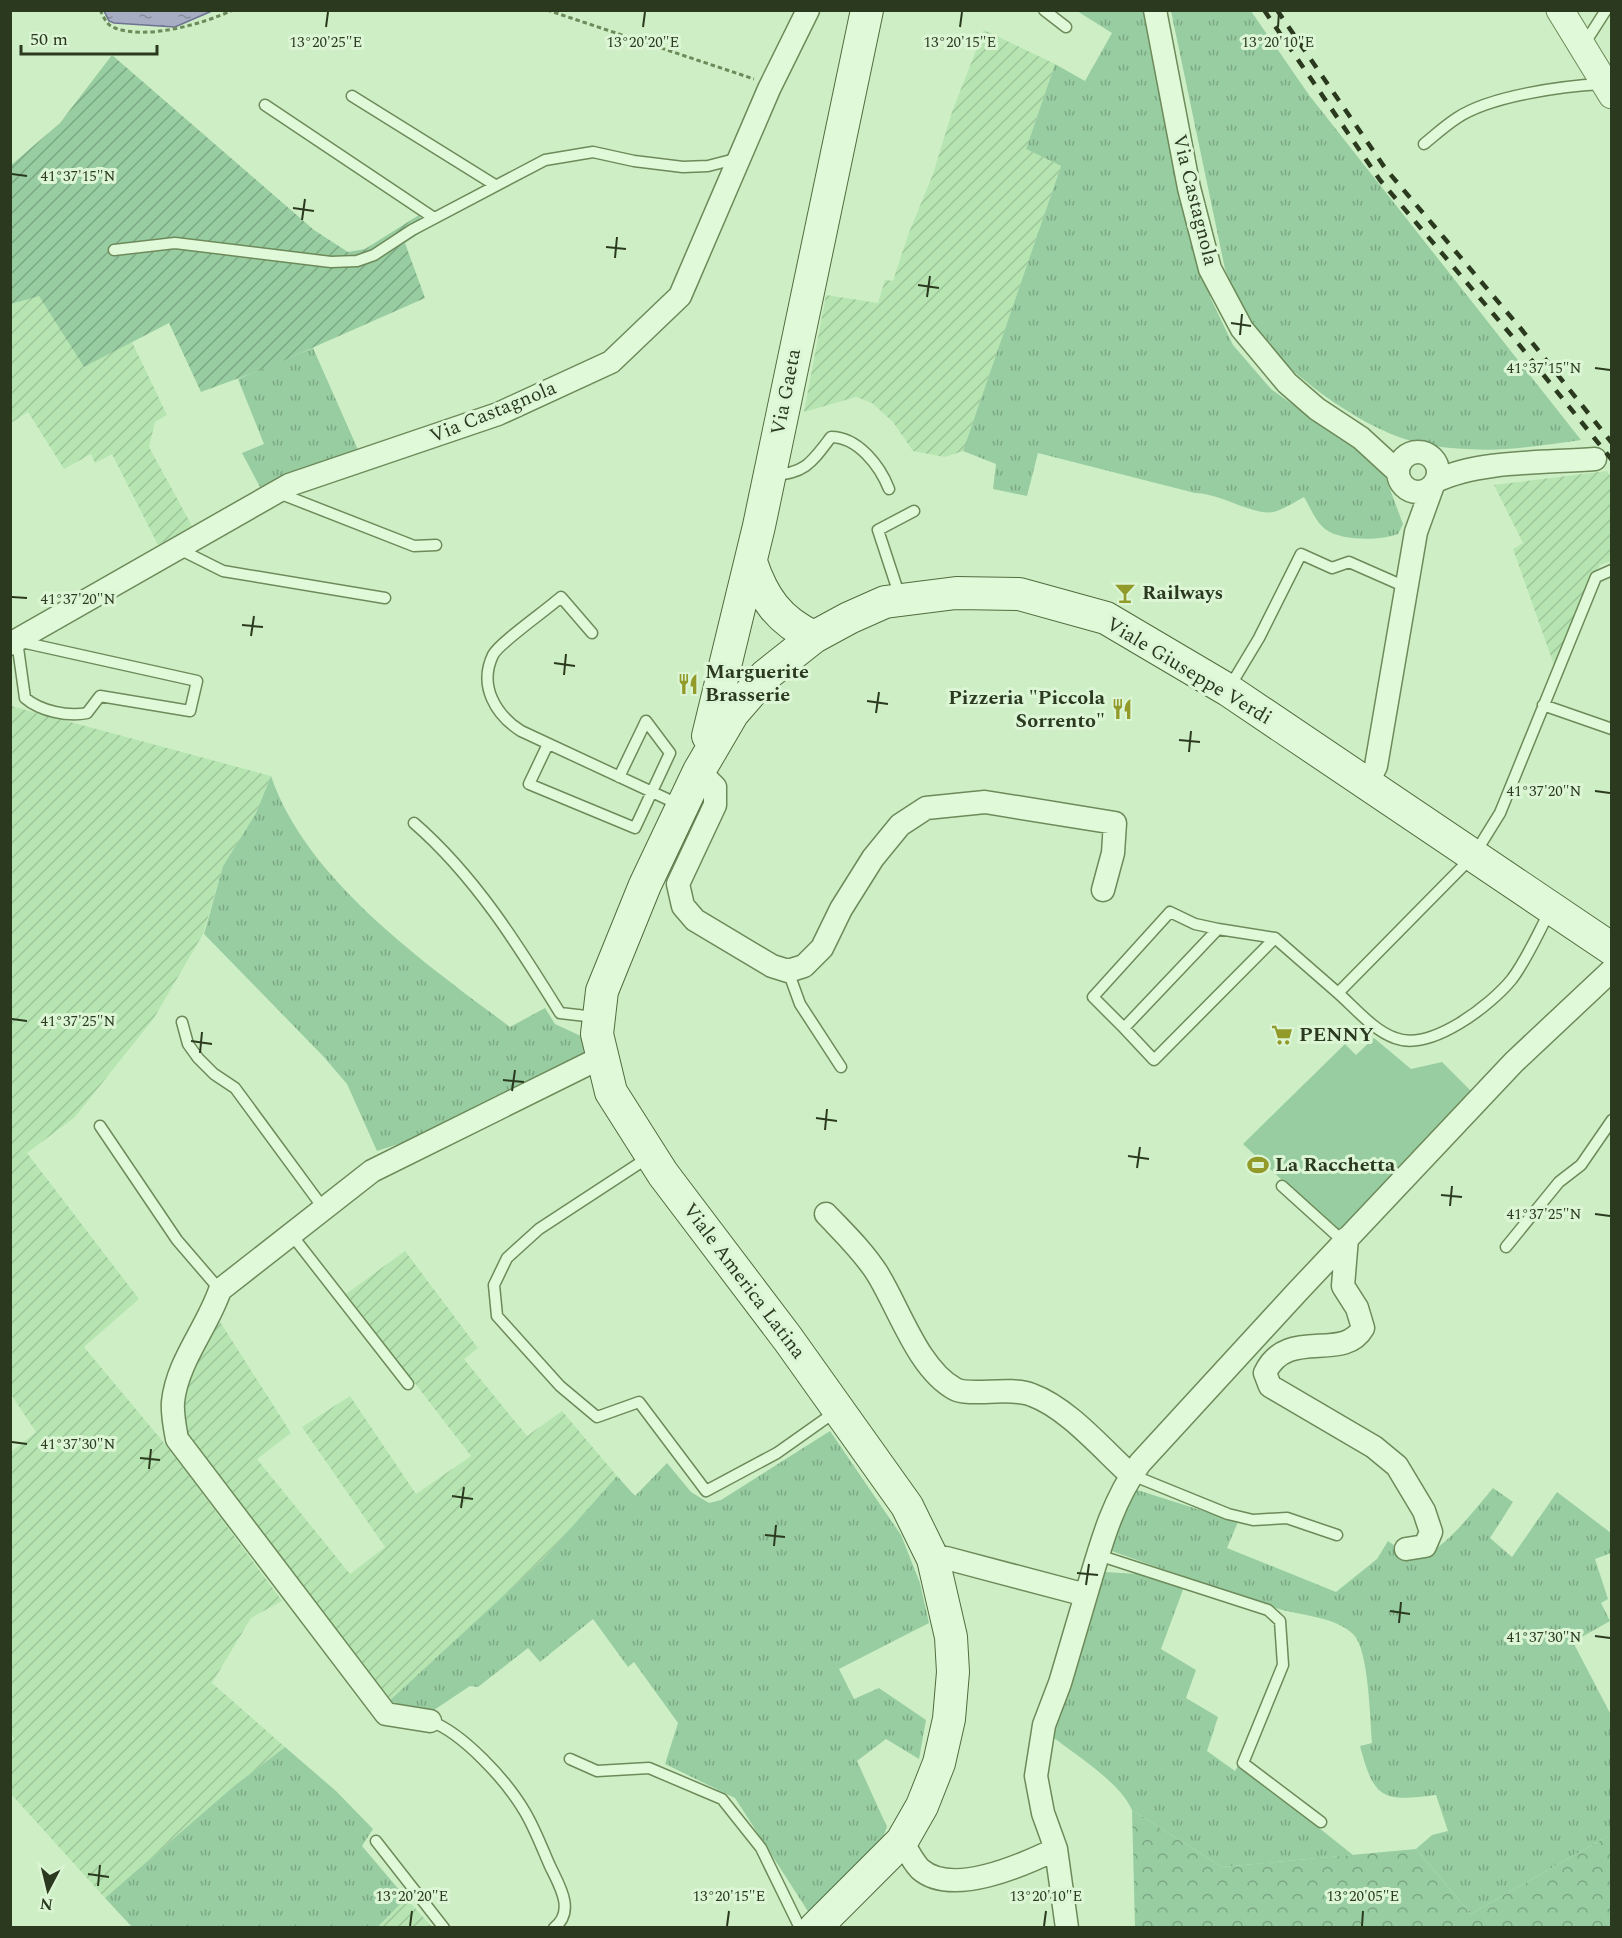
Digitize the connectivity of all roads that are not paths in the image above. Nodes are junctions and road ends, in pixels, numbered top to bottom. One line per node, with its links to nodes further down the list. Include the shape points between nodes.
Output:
1 (808, 10): 13 (street, Via Castagnola)
2 (867, 10): 21 (main road, Via Gaeta)
3 (1044, 10): 7 (lane)
4 (1155, 10): 17 (street, Via Castagnola, via 1189,188 1210,269 1242,329 1287,383)
5 (1560, 10): 8 (street)
6 (1606, 10): 8 (lane)
7 (1066, 27)
8 (1582, 46): 9 (street)
9 (1609, 90): 12 (lane, via 1515,96 1458,117)
10 (352, 96): 14 (lane)
11 (265, 105): 15 (lane)
12 (1424, 144)
13 (739, 158): 14 (lane, via 683,167 593,152 566,154); 25 (street, Via Castagnola, via 680,296 612,362 498,414)
14 (495, 185): 15 (lane)
15 (434, 218): 16 (lane, via 374,255 357,261 330,262 175,243)
16 (114, 250)
17 (1361, 438): 18 (street); 22 (street)
18 (1423, 455): 20 (street, via 1454,465); 22 (street, via 1403,460); 23 (street, via 1438,469)
19 (1594, 459): 20 (street)
20 (1487, 468): 23 (street, via 1446,476)
21 (769, 475): 24 (lane, via 802,470 831,437 840,437 871,459); 30 (main road, Via Gaeta)
22 (1400, 478): 23 (street, via 1406,489 1418,492); 27 (street)
23 (1435, 483): 27 (street)
24 (889, 489)
25 (276, 492): 28 (lane, via 414,546); 29 (street, Via Castagnola)
26 (914, 511): 34 (lane, via 878,530)
27 (1416, 532): 32 (street)
28 (436, 545)
29 (176, 548): 33 (lane, via 223,571); 38 (street, Via Castagnola)
30 (751, 562): 36 (main road, via 772,606 798,630); 37 (main road, Via Gaeta)
31 (1611, 570): 41 (lane, via 1596,577)
32 (1408, 588): 40 (lane, via 1349,562 1332,568 1301,554); 46 (street, via 1376,766)
33 (385, 598)
34 (901, 600): 36 (main road, Viale Giuseppe Verdi, via 885,602); 40 (main road, Viale Giuseppe Verdi, via 956,593 1019,594 1106,618)
35 (592, 633): 43 (lane, via 561,597 493,654 488,674 495,709 505,721)
36 (814, 638): 39 (main road, Viale America Latina)
37 (732, 642): 39 (main road, via 735,659 741,666); 44 (main road, Via Gaeta)
38 (14, 643): 38 (lane, via 197,681 190,711 100,696 87,713 78,715 40,708 25,699)
39 (766, 675): 44 (main road, Viale America Latina, via 733,713)
40 (1228, 690): 46 (main road, Viale Giuseppe Verdi)
41 (1543, 705): 42 (lane); 50 (lane, via 1500,813)
42 (1611, 729)
43 (548, 744): 45 (lane); 47 (lane, via 529,784 635,828)
44 (699, 771): 48 (main road, Viale America Latina); 57 (street, via 715,788 716,805 678,884 683,906 695,920 772,966)
45 (619, 777): 47 (lane); 47 (lane, via 646,721 670,753)
46 (1367, 784): 50 (main road, Viale Giuseppe Verdi)
47 (651, 792): 48 (lane)
48 (683, 807): 59 (main road, Viale America Latina, via 645,885 602,991)
49 (414, 823): 59 (lane, via 503,922 560,1013)
50 (1474, 855): 52 (main road, Viale Giuseppe Verdi); 58 (lane)
51 (1103, 890): 57 (street, via 1113,853 1115,823 985,802 926,808 900,825 873,858 822,948 804,966)
52 (1552, 909): 55 (main road, Viale Giuseppe Verdi); 58 (lane, via 1513,977 1493,1000 1430,1037 1395,1039)
53 (1218, 929): 54 (lane); 61 (lane); 61 (lane, via 1170,912 1093,997)
54 (1275, 938): 58 (lane); 61 (lane, via 1154,1060)
55 (1611, 949)
56 (1611, 970): 71 (street, via 1514,1062)
57 (788, 971): 63 (lane, via 800,1004)
58 (1338, 993)
59 (598, 1018): 62 (main road, Viale America Latina)
60 (182, 1022): 68 (lane, via 188,1044 198,1058 235,1088)
61 (1124, 1028)
62 (602, 1057): 66 (main road, Viale America Latina, via 611,1092); 68 (street, via 372,1171)
63 (841, 1067)
64 (1611, 1120): 72 (lane, via 1581,1165 1559,1182)
65 (99, 1126): 73 (lane, via 177,1240)
66 (651, 1155): 75 (main road, Viale America Latina); 75 (lane, via 539,1229 507,1257 494,1285 497,1316 560,1386 597,1417 639,1402 706,1491 777,1453)
67 (1282, 1186): 71 (lane)
68 (324, 1209): 70 (street)
69 (826, 1214): 76 (street, via 876,1272 935,1372 957,1390 1010,1390 1032,1395 1082,1428)
70 (291, 1234): 73 (street); 74 (lane)
71 (1346, 1240): 76 (street); 78 (street, via 1343,1286 1357,1308 1363,1328 1358,1337 1345,1343 1284,1350 1271,1359 1265,1373 1270,1386 1374,1447 1397,1466 1424,1511 1431,1532 1425,1546)
72 (1506, 1247)
73 (220, 1290): 82 (street, via 173,1402 177,1439 386,1714)
74 (408, 1384)
75 (838, 1410): 80 (main road, Viale America Latina, via 908,1506)
76 (1131, 1475): 77 (lane, via 1228,1514 1253,1520 1287,1518); 79 (street, via 1107,1523)
77 (1338, 1535)
78 (1406, 1549)
79 (1098, 1555): 81 (street); 84 (lane, via 1252,1604 1268,1610 1280,1621 1283,1665 1244,1763)
80 (933, 1559): 81 (street, via 946,1558); 86 (main road, Viale America Latina, via 951,1637 949,1719 939,1763)
81 (1086, 1595): 87 (street, via 1044,1725 1036,1776 1043,1813)
82 (430, 1721): 89 (lane, via 442,1725 490,1767 525,1811 564,1894 565,1912)
83 (570, 1759): 90 (lane, via 597,1771 649,1768 722,1799 761,1848)
84 (1321, 1822)
85 (376, 1841): 88 (lane)
86 (902, 1842): 87 (street, via 919,1868 949,1881 1020,1867); 91 (main road, Viale America Latina)
87 (1056, 1849): 92 (street)
88 (444, 1928)
89 (554, 1928)
90 (800, 1928)
91 (815, 1928)
92 (1067, 1928)

